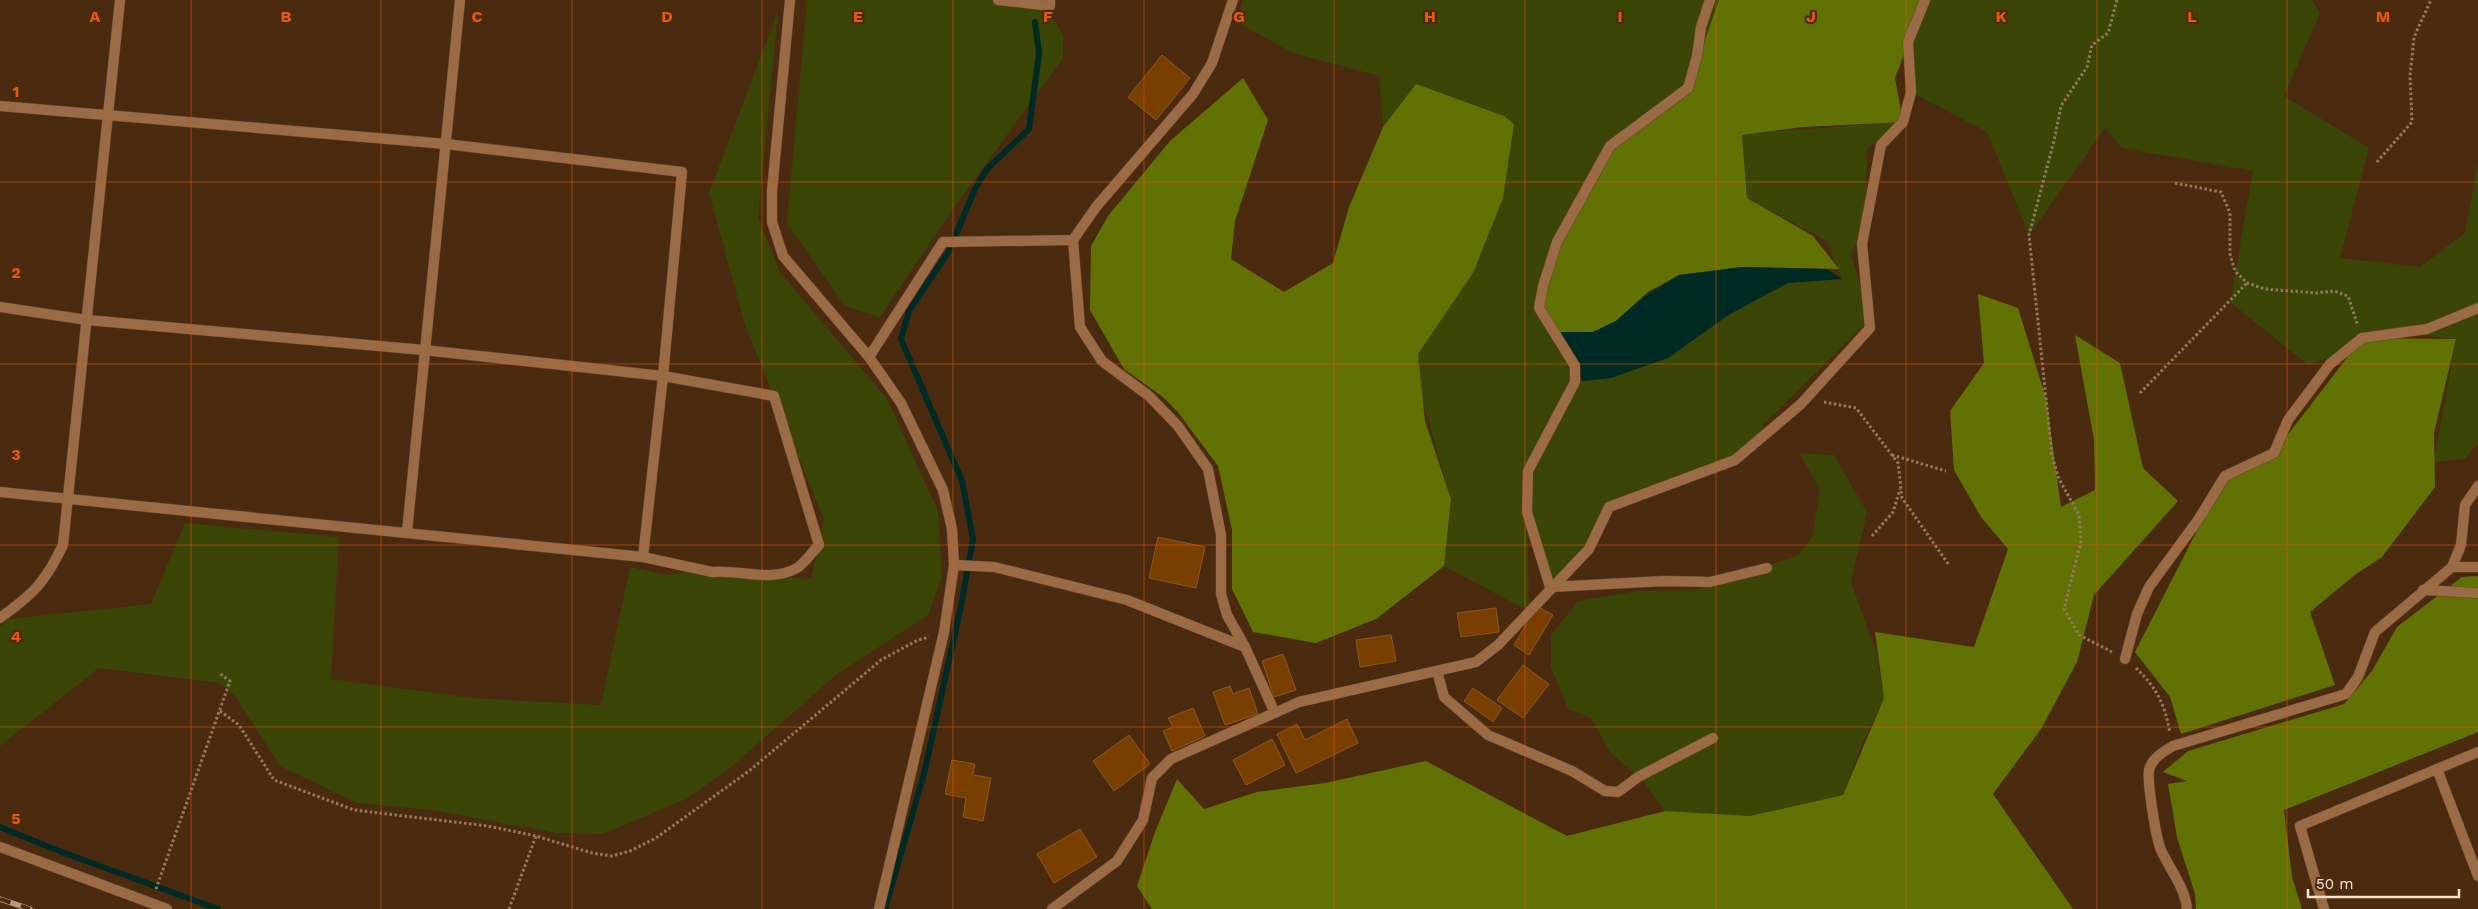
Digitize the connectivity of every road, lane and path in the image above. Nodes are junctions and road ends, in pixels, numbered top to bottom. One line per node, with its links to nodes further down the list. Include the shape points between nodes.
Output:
1 (120, 0): 12 (street)
2 (460, 0): 13 (street)
3 (790, 0): 23 (street, via 772,191 772,222 783,256)
4 (998, 0): 5 (street, via 1050,6)
5 (1050, 0)
6 (1233, 0): 16 (street, via 1212,63 1193,94 1096,207)
7 (1710, 0): 41 (street, via 1688,88 1610,146 1557,242 1543,286 1539,308 1575,366 1574,382 1528,471 1527,512)
8 (1925, 0): 26 (street, via 1908,42 1911,92 1903,122 1881,145 1862,244 1870,328)
9 (2117, 0): 47 (path, via 2108,33 2092,46 2087,67 2061,106 2029,235 2052,456 2059,479 2079,515 2081,541 2064,610 2079,635)
10 (2431, 0): 14 (path, via 2414,37 2410,76 2412,122)
11 (0, 106): 12 (street)
12 (108, 116): 13 (street); 20 (street)
13 (446, 144): 22 (street); 24 (street, via 682,172)
14 (2377, 162)
15 (2175, 183): 17 (path, via 2222,192 2230,213 2230,254 2235,271)
16 (1073, 240): 23 (street, via 943,242); 46 (street, via 1080,327 1102,361 1149,396 1178,426 1208,469 1221,535 1221,594 1227,615)
17 (2247, 284): 21 (path, via 2274,290 2334,291 2348,296); 25 (path)
18 (0, 307): 20 (street)
19 (2478, 308): 21 (street, via 2427,329)
20 (87, 320): 22 (street); 32 (street)
21 (2362, 338): 47 (street, via 2330,364 2288,420 2274,453 2225,476 2198,520 2149,587 2137,614)
22 (424, 350): 24 (street); 33 (street)
23 (868, 357): 36 (street, via 901,403 943,490 952,529)
24 (663, 376): 35 (street); 35 (street, via 774,396 818,545 797,568 771,576 712,572)
25 (2140, 393)
26 (1806, 398): 27 (path, via 1856,408); 41 (street, via 1734,460 1609,507 1589,549)
27 (1892, 455): 28 (path); 30 (path, via 1898,464)
28 (1946, 471)
29 (2478, 486): 38 (street, via 2465,505 2462,545)
30 (1901, 487): 34 (path, via 1893,512); 37 (path, via 1902,498)
31 (0, 492): 32 (street)
32 (68, 499): 33 (street); 44 (street, via 63,545 52,568 32,595)
33 (407, 532): 35 (street)
34 (1872, 536)
35 (643, 557)
36 (955, 565): 45 (street); 46 (street, via 994,567 1127,600)
37 (1949, 565)
38 (2452, 567): 39 (street); 42 (street)
39 (2478, 567)
40 (1767, 568): 41 (street, via 1710,582)
41 (1550, 587): 48 (street, via 1498,645 1476,662)
42 (2423, 590): 43 (street); 53 (street, via 2375,632 2358,677 2346,694)
43 (2478, 593)
44 (0, 618)
45 (944, 632): 56 (path, via 918,640 881,660 750,771 648,842 612,856); 62 (street)
46 (1245, 646): 51 (street)
47 (2125, 658): 53 (path, via 2151,682 2166,711)
48 (1437, 671): 51 (street, via 1299,702); 52 (street, via 1444,697 1488,735 1572,771 1605,791 1618,792 1638,777)
49 (219, 673): 50 (path, via 230,681)
50 (220, 711): 56 (path, via 239,725 274,780 354,810 488,826); 59 (path)
51 (1275, 712): 63 (street, via 1170,760 1152,778 1143,820 1117,862)
52 (1713, 738)
53 (2173, 746): 64 (street, via 2159,754 2149,769 2150,786 2160,848 2186,896)
54 (2478, 752): 55 (street)
55 (2437, 769): 58 (street); 65 (street, via 2300,826)
56 (536, 836): 61 (path)
57 (0, 847): 60 (street)
58 (2478, 876)
59 (155, 891)
60 (167, 909)
61 (509, 909)
62 (879, 909)
63 (1052, 909)
64 (2187, 909)
65 (2324, 909)

